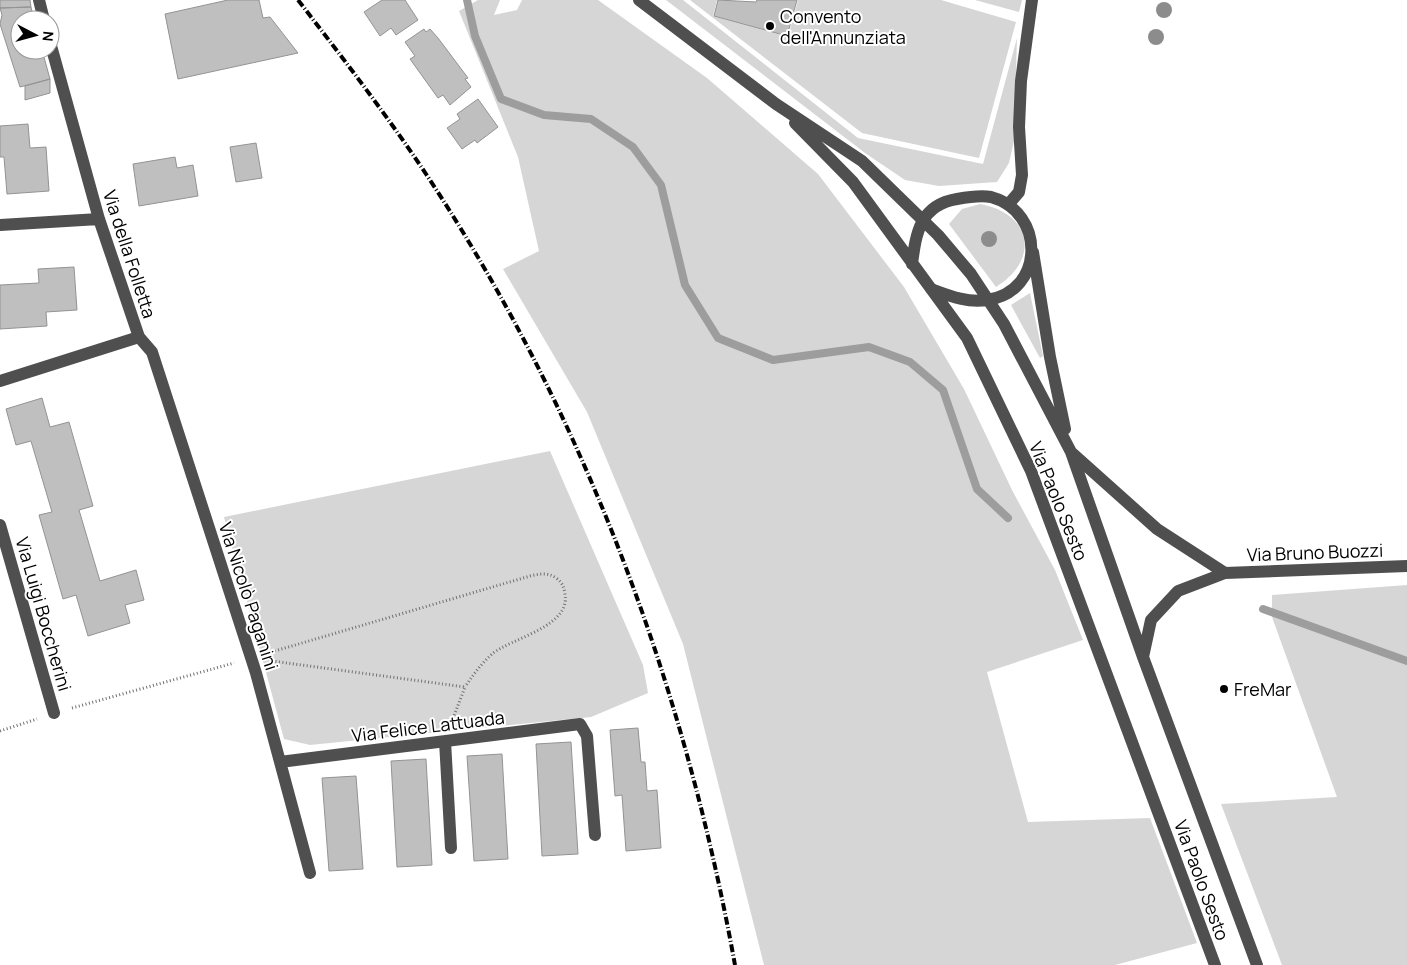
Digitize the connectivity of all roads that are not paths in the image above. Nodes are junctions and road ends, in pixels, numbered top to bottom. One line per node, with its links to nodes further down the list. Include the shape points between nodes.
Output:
1 (639, 0): 4 (street, Via Paolo Sesto)
2 (1032, 0): 5 (street, via 1021,80 1022,175 1019,192)
3 (55, 60): 6 (street, Via della Folletta)
4 (776, 104): 7 (street, Via Paolo Sesto, via 862,162); 10 (street, Via Paolo Sesto, via 853,182)
5 (1008, 205): 7 (street, via 991,197 965,197 935,206); 9 (street, Via Paolo Sesto, via 1021,217 1030,233)
6 (98, 219): 8 (street); 13 (street, Via della Folletta)
7 (923, 219): 10 (street, via 915,236); 12 (street, Via Paolo Sesto, via 971,274)
8 (0, 225)
9 (1033, 252): 12 (street, via 1028,272 1016,287); 15 (street, Via Paolo Sesto, via 1050,357)
10 (912, 264): 11 (street, Via Paolo Sesto)
11 (932, 289): 12 (street, via 957,298); 26 (street, Via Paolo Sesto, via 966,338 1031,471)
12 (988, 300): 15 (street, Via Paolo Sesto, via 1022,354)
13 (139, 337): 14 (street, Via della Folletta); 22 (street, Via Nicolò Paganini, via 152,352 251,658)
14 (0, 381)
15 (1071, 452): 18 (street, Via Bruno Buozzi, via 1157,529); 19 (street, Via Paolo Sesto)
16 (0, 525): 20 (street, Via Luigi Boccherini)
17 (1407, 566): 18 (street, Via Bruno Buozzi)
18 (1225, 573): 19 (street, Via Bruno Buozzi, via 1178,591 1151,620)
19 (1143, 657): 27 (street, Via Paolo Sesto)
20 (54, 713)
21 (445, 741): 22 (street, Via Felice Lattuada); 23 (street, Via Felice Lattuada, via 580,724 587,736); 24 (street)
22 (280, 762): 25 (street, Via Nicolò Paganini)
23 (595, 835)
24 (450, 848)
25 (310, 873)
26 (1214, 965)
27 (1257, 965)

